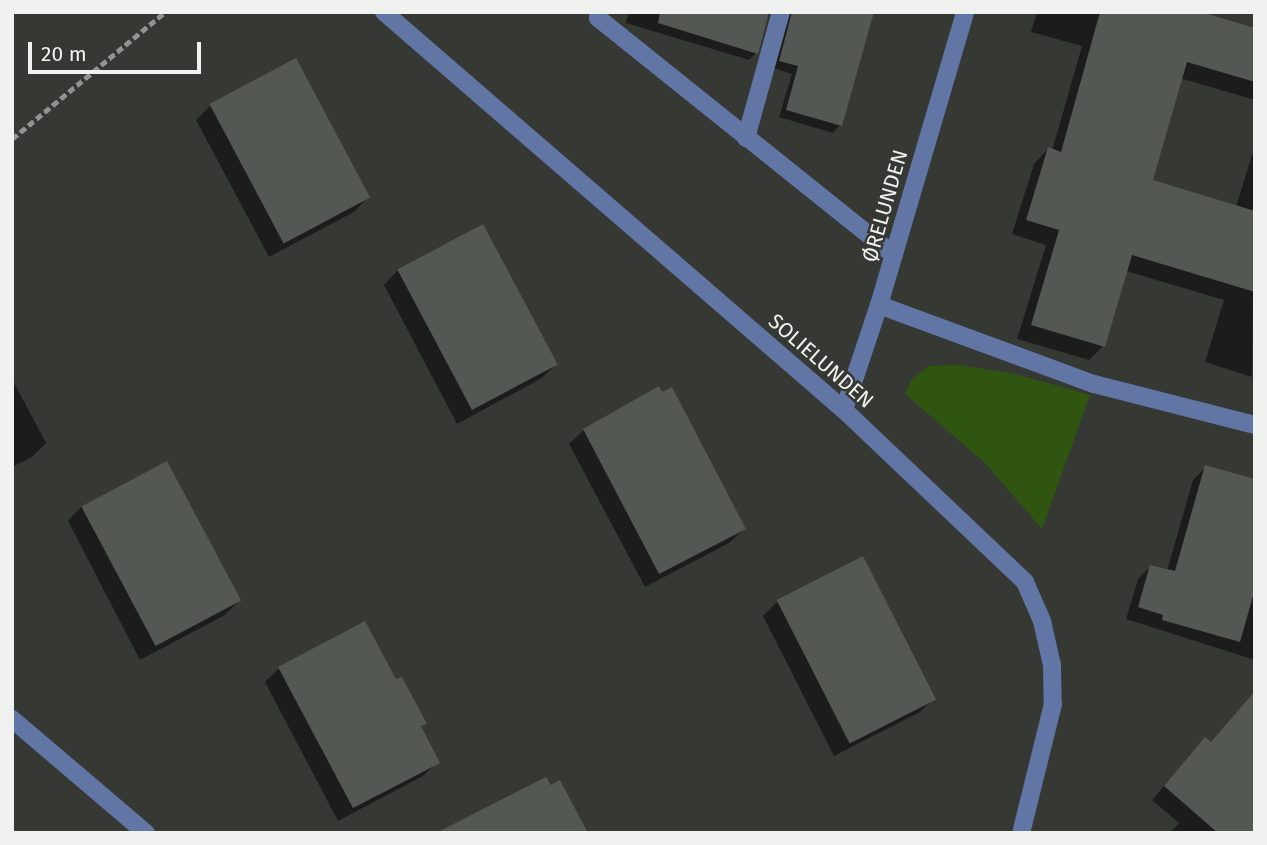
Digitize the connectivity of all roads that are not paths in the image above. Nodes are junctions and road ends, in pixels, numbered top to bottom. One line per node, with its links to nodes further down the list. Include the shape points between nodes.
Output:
1 (384, 12): 8 (street, SOLIELUNDEN)
2 (600, 12): 5 (street, via 598,18)
3 (781, 12): 5 (street)
4 (965, 12): 6 (street, ØRELUNDEN)
5 (746, 138): 6 (street)
6 (894, 255): 7 (street, ØRELUNDEN)
7 (879, 304): 8 (street, ØRELUNDEN); 9 (street, via 1094,384)
8 (844, 411): 12 (street, SOLIELUNDEN, via 1025,582 1042,621 1052,665 1053,704)
9 (1255, 425)
10 (12, 719): 11 (street)
11 (146, 833)
12 (1021, 833)

